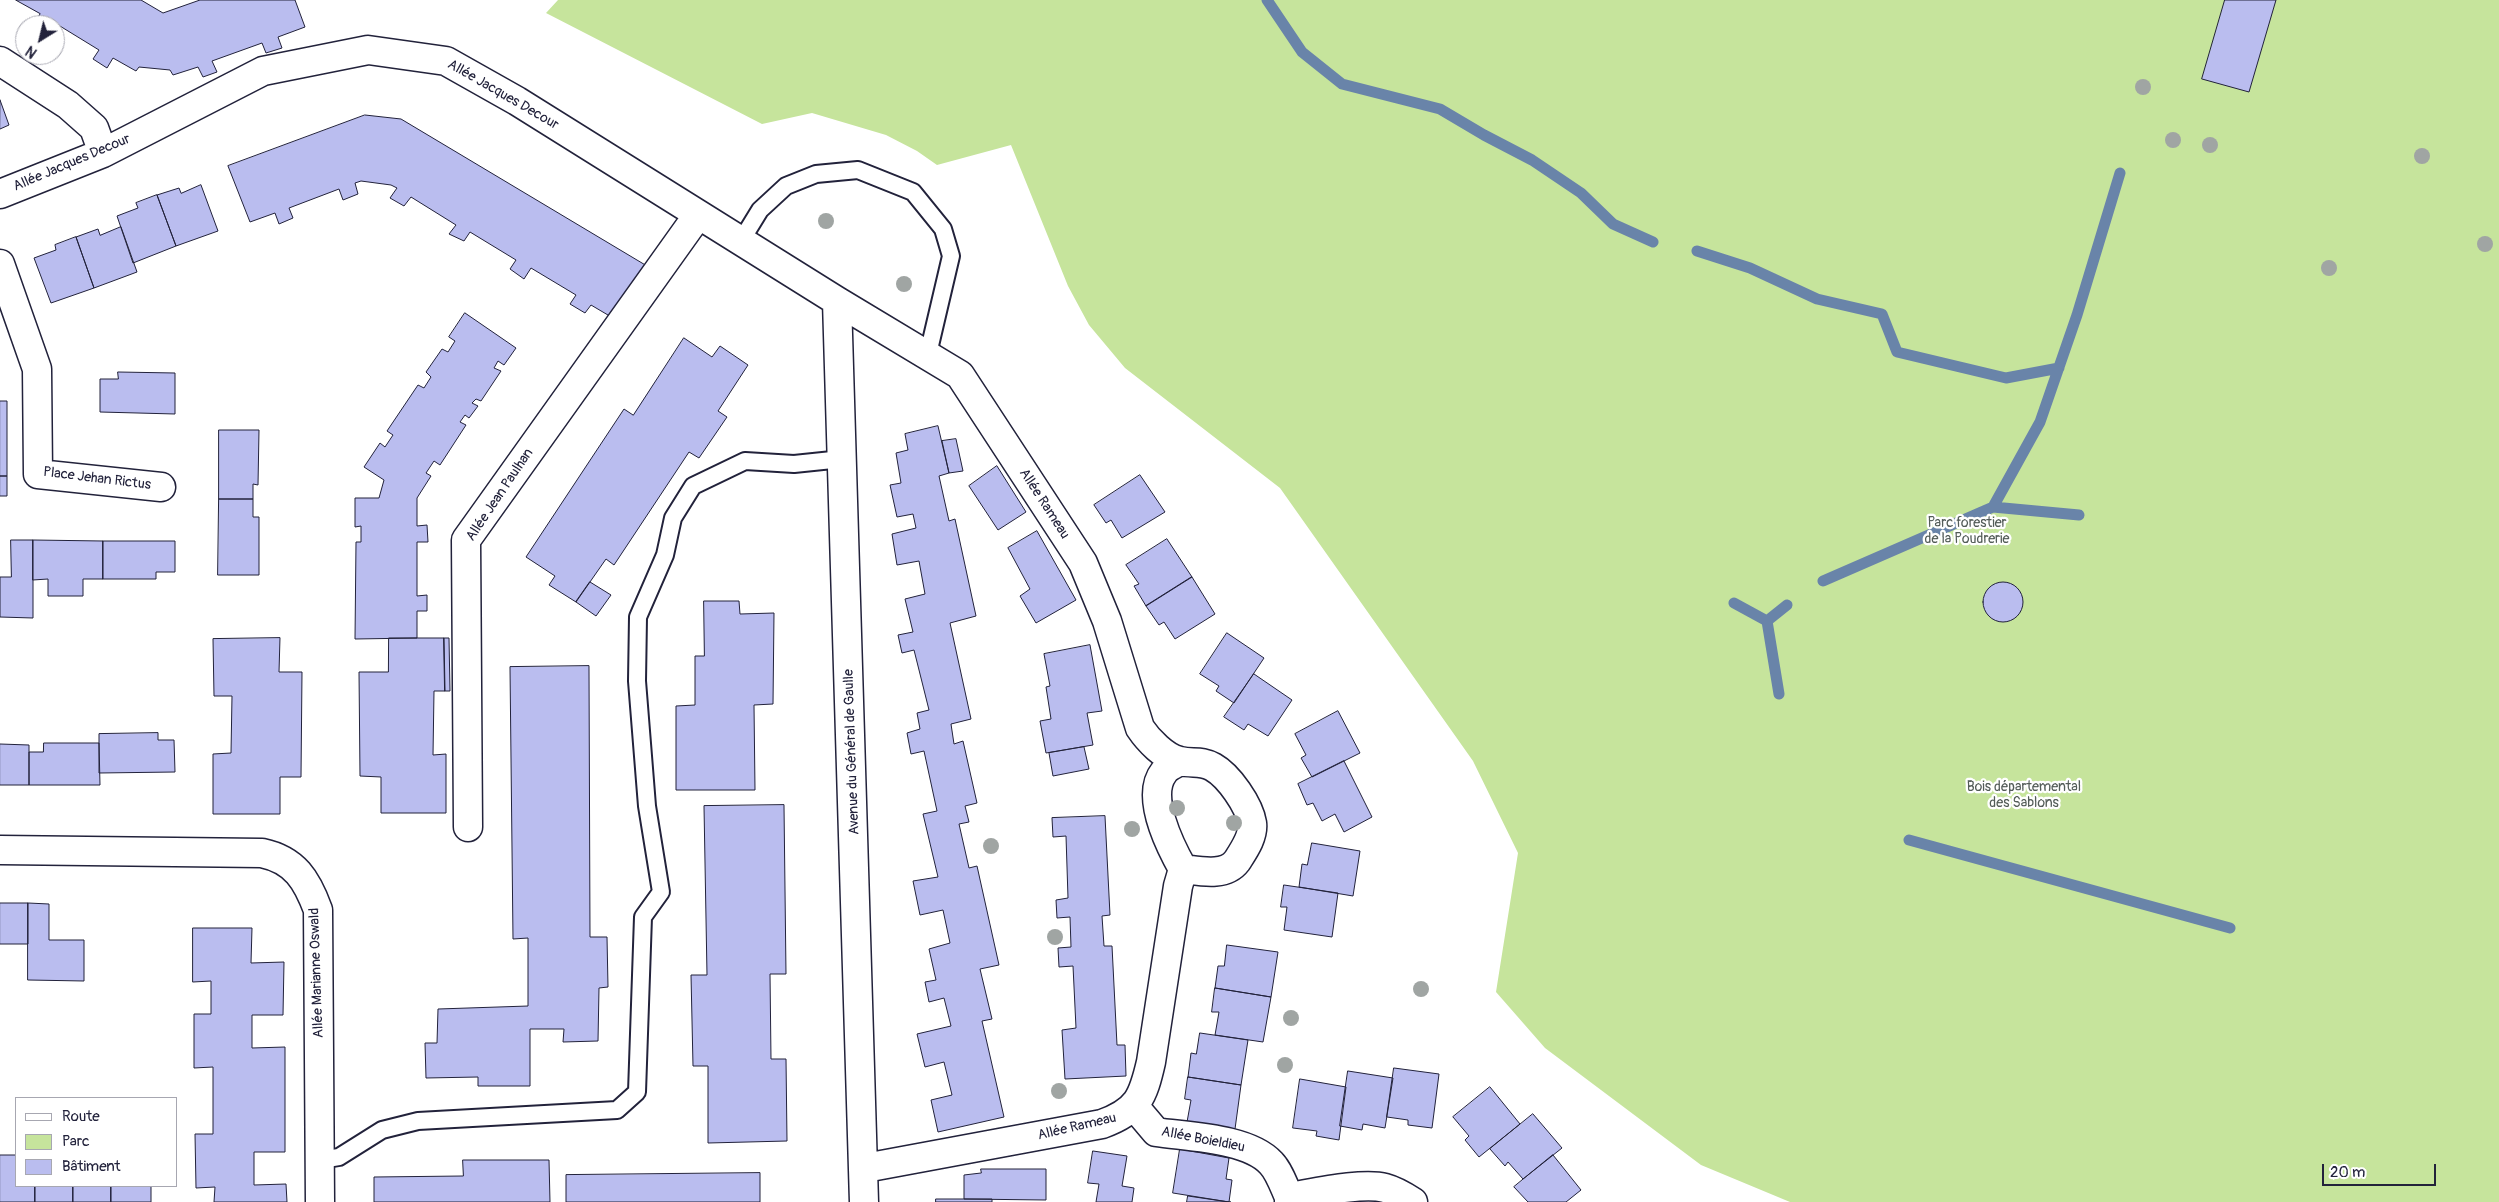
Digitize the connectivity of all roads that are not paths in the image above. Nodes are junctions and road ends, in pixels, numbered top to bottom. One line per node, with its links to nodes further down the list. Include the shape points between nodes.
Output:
1 (0, 62): 2 (street, via 68,105 94,128)
2 (103, 153): 3 (street, Allée Jacques Decour); 4 (street, Allée Jacques Decour, via 263,71 368,50 446,61 517,101)
3 (0, 194)
4 (698, 215): 5 (street, Allée Jacques Decour); 12 (street, Allée Jean Paulhan, via 466,540)
5 (740, 241): 7 (street, Allée Jacques Decour); 8 (lane, via 760,210 786,186 816,174 858,170 913,192 943,229 951,256)
6 (0, 264): 10 (street, Place Jehan Rictus, via 37,369 38,474)
7 (837, 301): 8 (street, Allée Rameau); 9 (street, Avenue du Général de Gaulle)
8 (928, 354): 11 (street, Allée Rameau, via 960,375 1083,564 1107,621 1140,728 1150,743)
9 (842, 459): 16 (lane, via 794,464 745,461 693,486 673,518 665,555 638,617 637,681 647,806 661,892 643,917 637,1092 617,1110 418,1121 382,1130 339,1157); 17 (street, Avenue du Général de Gaulle)
10 (161, 487)
11 (1180, 761): 14 (street, via 1164,771 1156,788 1157,804 1173,852); 14 (street, Allée Rameau, via 1197,761 1229,779 1252,823 1247,846 1234,865 1215,872)
12 (468, 828)
13 (0, 850): 16 (street, Allée Marianne Oswald, via 262,853 279,857 294,868 309,887 318,910)
14 (1184, 869): 15 (street, Allée Rameau, via 1178,886 1151,1062 1145,1089)
15 (1134, 1106): 17 (street, Allée Rameau, via 1122,1117 1102,1124); 18 (street, Allée Boieldieu, via 1156,1132 1242,1146 1258,1152 1272,1164)
16 (321, 1160): 19 (street, Allée Marianne Oswald)
17 (865, 1168): 20 (street, Avenue du Général de Gaulle)
18 (1289, 1199): 21 (street, Allée Boieldieu, via 1370,1186 1385,1187)
19 (320, 1202)
20 (864, 1202)
21 (1413, 1202)

